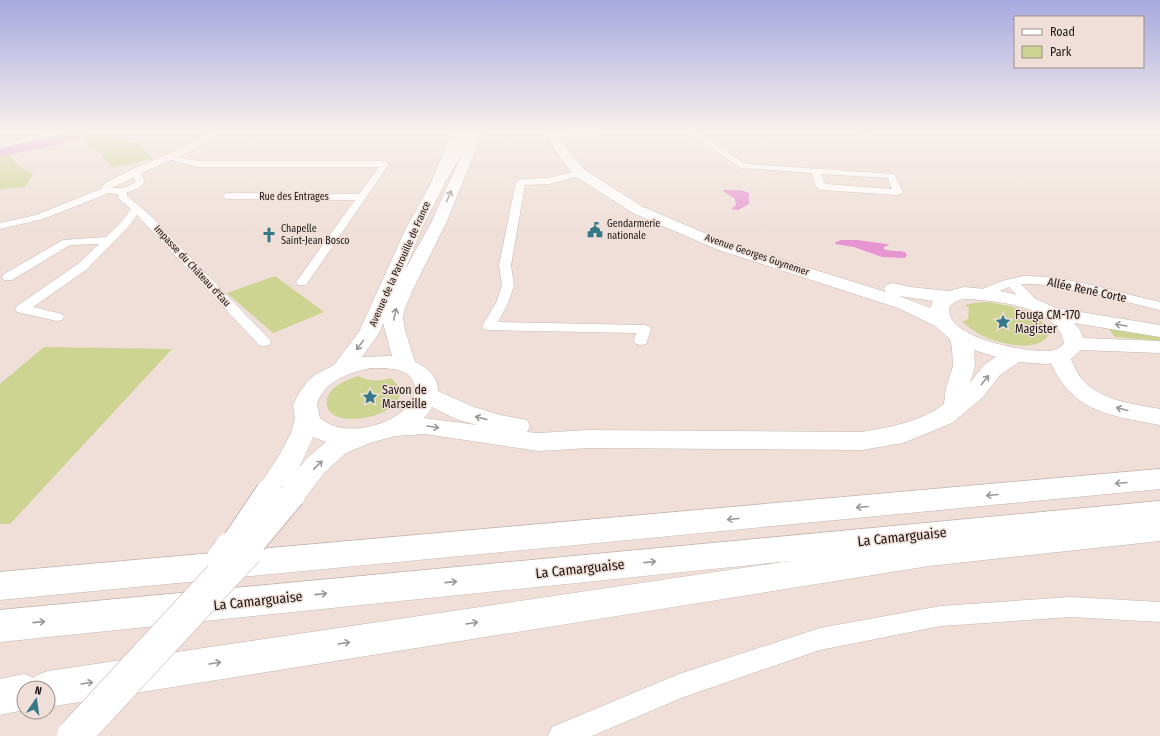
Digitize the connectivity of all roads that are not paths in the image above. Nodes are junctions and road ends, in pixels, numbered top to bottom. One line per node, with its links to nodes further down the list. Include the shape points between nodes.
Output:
1 (154, 166): 11 (street, via 138,176 140,182 137,186)
2 (383, 166): 14 (street)
3 (444, 166): 12 (main road, Avenue de la Patrouille de France)
4 (450, 166): 12 (main road)
5 (460, 166): 18 (main road, one-way to 5)
6 (576, 166): 10 (main road, Avenue Georges Guynemer)
7 (586, 166): 24 (main road, Avenue Georges Guynemer, via 595,176 655,211 740,246 863,282 910,293)
8 (749, 166): 9 (street)
9 (816, 171): 9 (street, via 821,187 898,192 891,176)
10 (580, 173): 28 (main road, Avenue Georges Guynemer, via 638,210 722,246 884,296 918,309); 30 (street, via 549,181 521,182 505,265 508,286 489,326 644,329)
11 (119, 186): 15 (street, Impasse du Château d'Eau, via 122,197); 16 (street, via 38,217)
12 (436, 187): 17 (main road, Avenue de la Patrouille de France)
13 (227, 196): 14 (street, Rue des Entrages)
14 (361, 197): 21 (street)
15 (136, 209): 19 (street); 31 (street, Impasse du Château d'Eau)
16 (0, 226)
17 (414, 228): 18 (main road); 36 (main road, Avenue de la Patrouille de France, one-way to 36, via 369,333)
18 (435, 231): 35 (main road, one-way to 18, via 393,317 401,296)
19 (110, 240): 20 (street, via 67,242); 27 (street, via 82,267 22,309)
20 (8, 277)
21 (302, 282)
22 (1014, 282): 23 (street, Allée René Corte); 25 (street, Allée René Corte, via 1038,280 1060,283); 26 (street, via 1016,288)
23 (984, 293): 24 (main road, Avenue Georges Guynemer, via 964,293); 26 (main road, Avenue Georges Guynemer, via 1006,296)
24 (949, 297): 28 (main road, via 940,303 938,312)
25 (1160, 306)
26 (1042, 309): 29 (main road, one-way to 26); 33 (main road, via 1065,323 1074,334)
27 (57, 317)
28 (951, 329): 34 (main road, Avenue Georges Guynemer, via 988,349); 38 (main road, via 963,348 964,366 957,388)
29 (1160, 331)
30 (641, 341)
31 (264, 342)
32 (1160, 347): 33 (main road, Avenue Georges Guynemer)
33 (1067, 350): 34 (main road, Avenue Georges Guynemer, via 1032,358); 39 (main road, one-way to 33, via 1122,410 1079,392 1066,376)
34 (1015, 356): 38 (main road, one-way to 34, via 975,392 992,370)
35 (405, 365): 36 (main road, via 375,362); 37 (main road, via 423,377)
36 (342, 369): 40 (main road, via 316,386 308,397 305,408)
37 (427, 395): 41 (main road, via 421,407 410,418); 43 (main road, one-way to 37, via 486,419 465,413)
38 (956, 406): 43 (main road, via 943,417 903,434 862,441)
39 (1160, 417)
40 (307, 418): 42 (main road, via 315,428 330,434 348,437); 45 (main road, via 301,438 280,476)
41 (394, 428): 42 (main road); 43 (main road, one-way to 43, via 425,426 539,442)
42 (368, 436): 45 (main road, one-way to 42, via 337,447)
43 (588, 439)
44 (1160, 480): 48 (main road, one-way to 48)
45 (281, 493): 54 (main road, bridge, via 252,544)
46 (1160, 512): 50 (main road, La Camarguaise, one-way to 46)
47 (1160, 529): 51 (main road, one-way to 47, via 929,553)
48 (0, 586)
49 (1160, 612): 55 (street, via 1071,607 941,616 820,639 679,686)
50 (0, 626)
51 (56, 688)
52 (16, 694): 53 (main road)
53 (0, 697)
54 (74, 736)
55 (561, 736)

